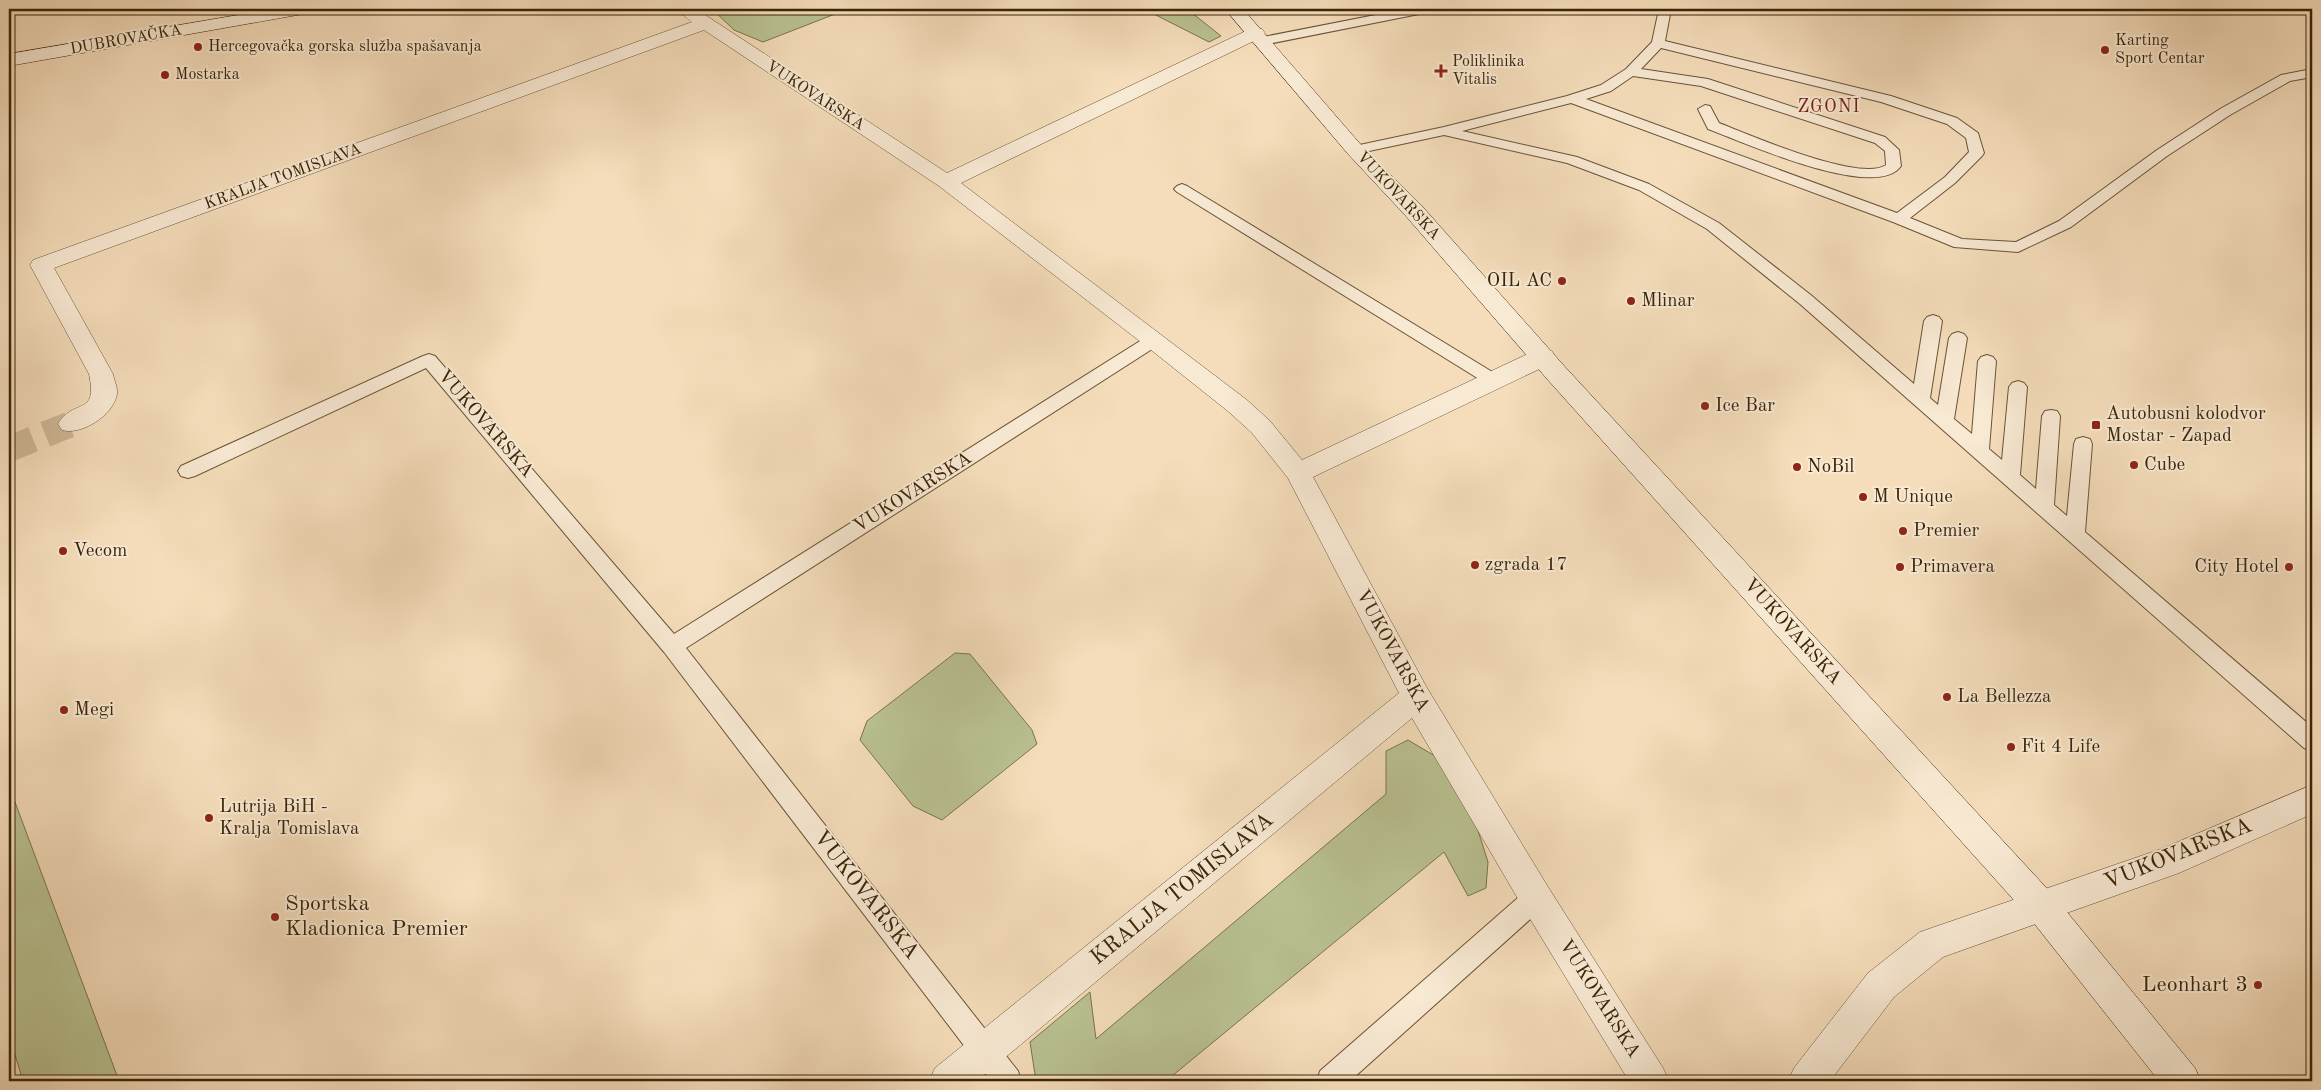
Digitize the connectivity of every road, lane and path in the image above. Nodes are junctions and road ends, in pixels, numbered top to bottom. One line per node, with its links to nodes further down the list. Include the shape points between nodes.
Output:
1 (203, 9): 9 (street, DUBROVAČKA)
2 (303, 9): 11 (street, DUBROVAČKA)
3 (684, 9): 7 (street, VUKOVARSKA)
4 (1234, 9): 8 (street, VUKOVARSKA)
5 (1424, 9): 8 (lane)
6 (1665, 9): 10 (lane)
7 (704, 24): 18 (street, VUKOVARSKA); 31 (street, KRALJA TOMISLAVA, via 41,265 101,374 105,393 98,406)
8 (1260, 37): 17 (street, VUKOVARSKA); 18 (street)
9 (9, 43)
10 (1658, 44): 12 (lane); 20 (lane, via 1886,99 1952,121 1973,136 1977,153 1950,180)
11 (9, 60)
12 (1631, 72): 14 (lane, via 1606,88); 15 (lane, via 1703,82 1718,92 1810,123 1880,140 1892,150 1894,166 1881,174 1842,171 1792,147 1734,126 1713,126)
13 (2312, 73): 20 (lane, via 2286,78 2225,112 2162,153 2066,224 2018,247 1960,244)
14 (1572, 99): 16 (lane); 20 (lane)
15 (1704, 109)
16 (1444, 131): 17 (lane); 28 (lane, via 1572,160 1644,187 1676,204 1713,226 1806,300)
17 (1354, 150): 24 (street, VUKOVARSKA)
18 (946, 182): 23 (street, VUKOVARSKA)
19 (1182, 188): 26 (lane)
20 (1899, 219)
21 (1934, 321): 28 (lane)
22 (1958, 338): 30 (lane)
23 (1154, 340): 35 (street, VUKOVARSKA, via 1261,427); 39 (lane, VUKOVARSKA)
24 (1543, 357): 26 (street); 44 (street, VUKOVARSKA)
25 (1986, 361): 33 (lane)
26 (1493, 380): 35 (street)
27 (2018, 387): 36 (lane)
28 (1920, 399): 30 (lane)
29 (2051, 416): 37 (lane)
30 (1945, 421): 33 (lane)
31 (71, 424)
32 (2083, 444): 38 (lane)
33 (1980, 450): 36 (lane)
34 (188, 471): 39 (lane, VUKOVARSKA, via 429,360)
35 (1298, 472): 40 (street, VUKOVARSKA)
36 (2010, 476): 37 (lane)
37 (2044, 506): 38 (lane)
38 (2075, 534): 41 (lane)
39 (672, 646): 45 (lane, VUKOVARSKA)
40 (1416, 697): 43 (street, VUKOVARSKA); 45 (street, KRALJA TOMISLAVA)
41 (2312, 741)
42 (2312, 799): 44 (street, VUKOVARSKA, via 2168,862)
43 (1536, 898): 48 (lane); 49 (street, VUKOVARSKA)
44 (2042, 906): 50 (street, VUKOVARSKA, via 1932,944 1881,985); 51 (street, VUKOVARSKA)
45 (986, 1050): 46 (street, KRALJA TOMISLAVA); 47 (lane, VUKOVARSKA)
46 (948, 1081)
47 (1008, 1081)
48 (1330, 1081)
49 (1650, 1081)
50 (1806, 1081)
51 (2182, 1081)

